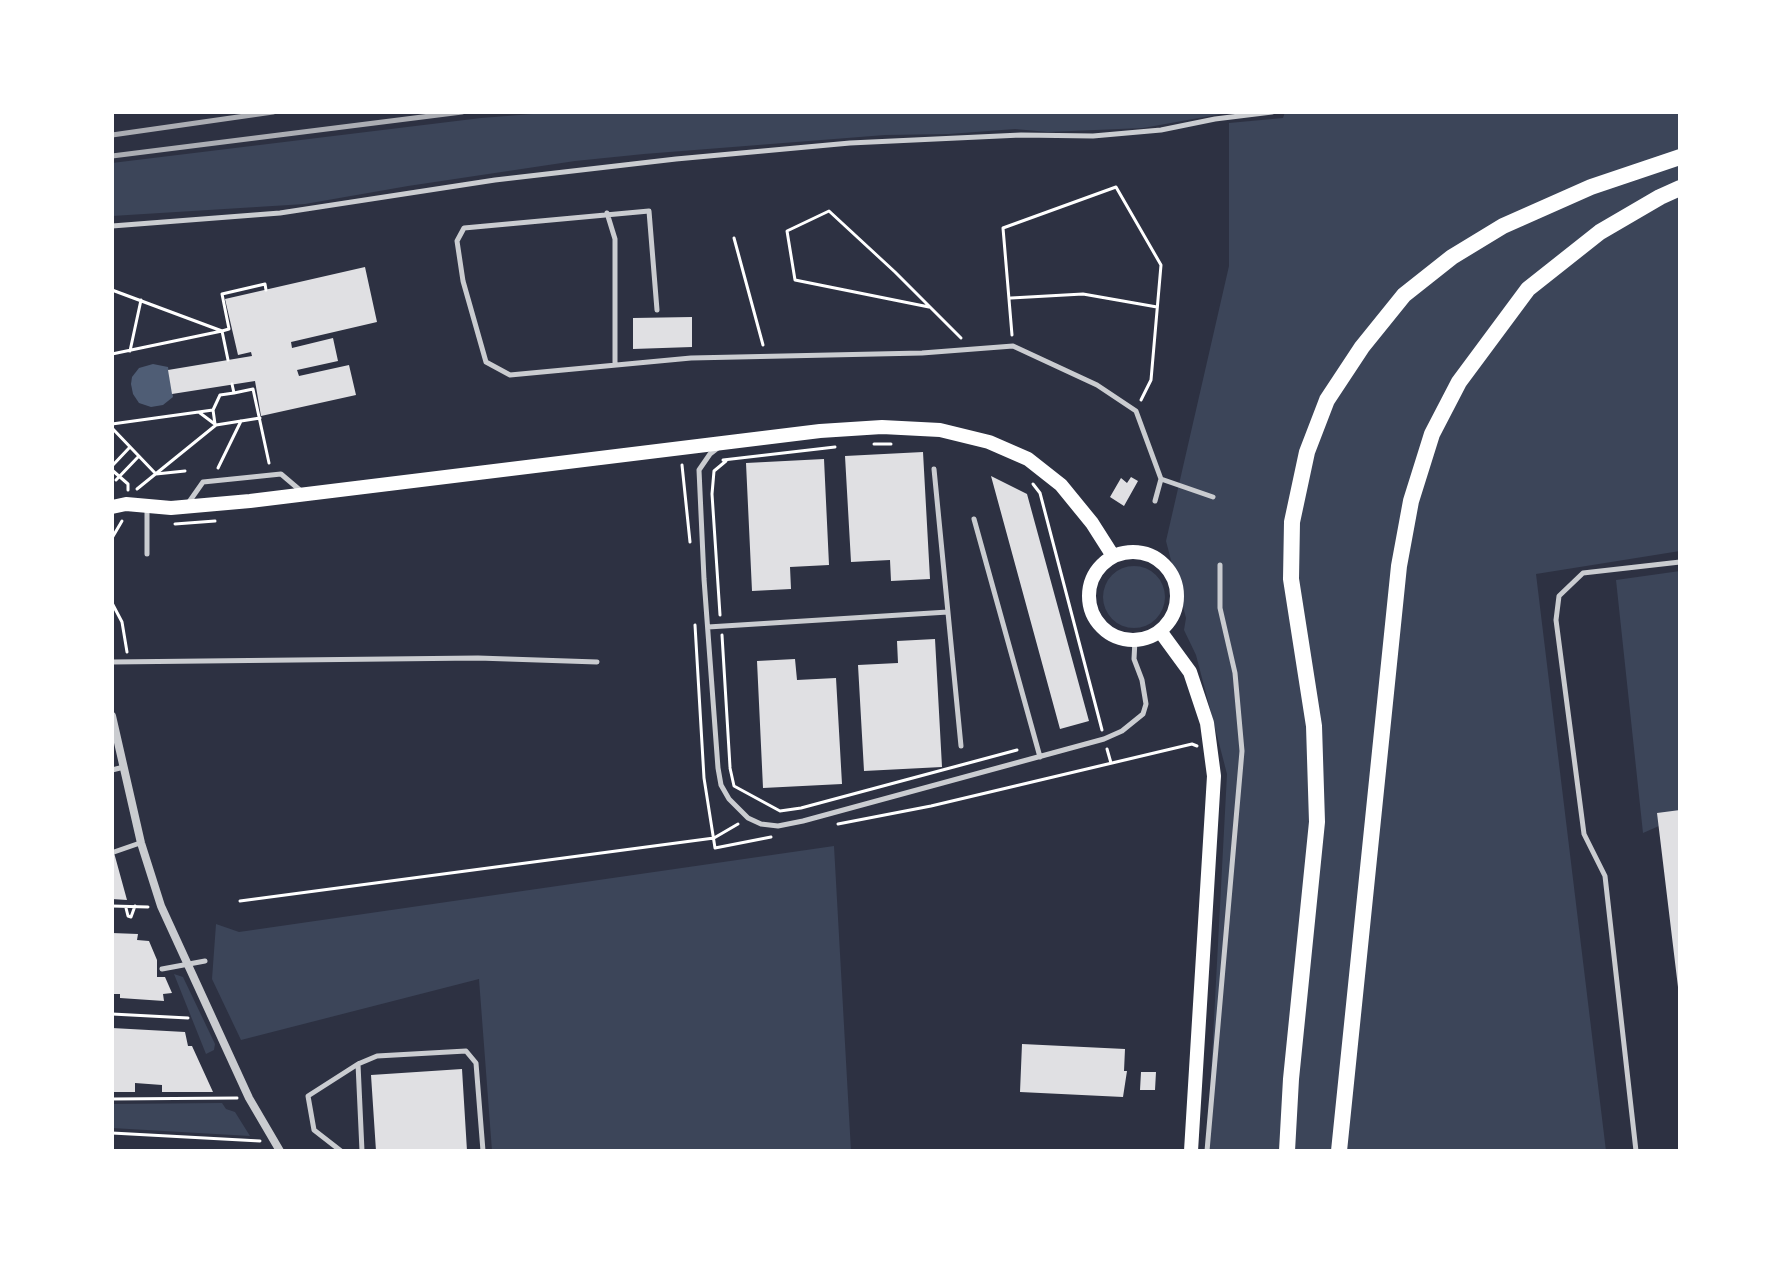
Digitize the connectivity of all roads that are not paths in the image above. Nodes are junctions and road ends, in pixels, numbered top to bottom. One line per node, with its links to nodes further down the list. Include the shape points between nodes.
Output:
1 (1272, 112): 5 (lane, via 1093,136 850,143 676,159 280,213)
2 (1680, 157): 45 (highway, via 1591,187 1503,226 1452,257 1404,295 1327,400 1307,452 1292,522 1291,579 1314,726 1317,822)
3 (1680, 188): 46 (highway, via 1600,232 1528,289 1459,382 1432,434 1411,501 1399,566)
4 (607, 213): 6 (lane, via 649,211); 7 (lane, via 615,239); 7 (lane, via 464,228 457,241 486,362 510,375)
5 (112, 226)
6 (657, 310)
7 (615, 365): 10 (lane, via 1013,346 1097,385 1136,411)
8 (724, 444): 11 (main road); 19 (main road, via 882,427 940,430 989,442 1028,459 1061,485); 23 (lane, via 699,470)
9 (934, 469): 22 (lane)
10 (1161, 479): 12 (lane); 13 (lane)
11 (305, 494): 16 (main road); 16 (lane, via 281,474 267,475 203,482)
12 (1213, 497)
13 (1155, 501)
14 (123, 502): 15 (main road)
15 (147, 506): 16 (main road); 18 (lane)
16 (187, 506)
17 (974, 519): 30 (lane)
18 (147, 554)
19 (1113, 556): 24 (main road, via 1149,554 1174,579 1174,612); 25 (main road, via 1092,579 1091,610 1101,626)
20 (1680, 562): 47 (lane, via 1583,573 1559,596 1556,620 1584,834 1605,876)
21 (1220, 565): 44 (lane, via 1220,608 1235,673 1242,751)
22 (948, 612): 23 (lane); 29 (lane)
23 (708, 627): 30 (lane, via 721,785 737,810 761,824 791,824)
24 (1160, 631): 25 (main road); 43 (main road, via 1190,672 1207,723 1214,776)
25 (1135, 640): 30 (lane, via 1134,659 1146,704 1143,714 1104,739)
26 (112, 662): 27 (lane)
27 (597, 662)
28 (112, 716): 31 (street)
29 (961, 746)
30 (1040, 757)
31 (124, 767): 32 (lane); 33 (street)
32 (112, 770)
33 (141, 843): 34 (lane); 36 (street)
34 (114, 852)
35 (205, 961): 36 (lane)
36 (187, 965): 37 (lane); 39 (street, via 249,1098)
37 (162, 969)
38 (358, 1064): 40 (lane, via 308,1096 314,1130); 41 (lane); 42 (lane, via 377,1056 466,1051 476,1063)
39 (280, 1151)
40 (341, 1151)
41 (362, 1151)
42 (483, 1151)
43 (1191, 1151)
44 (1207, 1151)
45 (1287, 1151)
46 (1339, 1151)
47 (1636, 1151)

